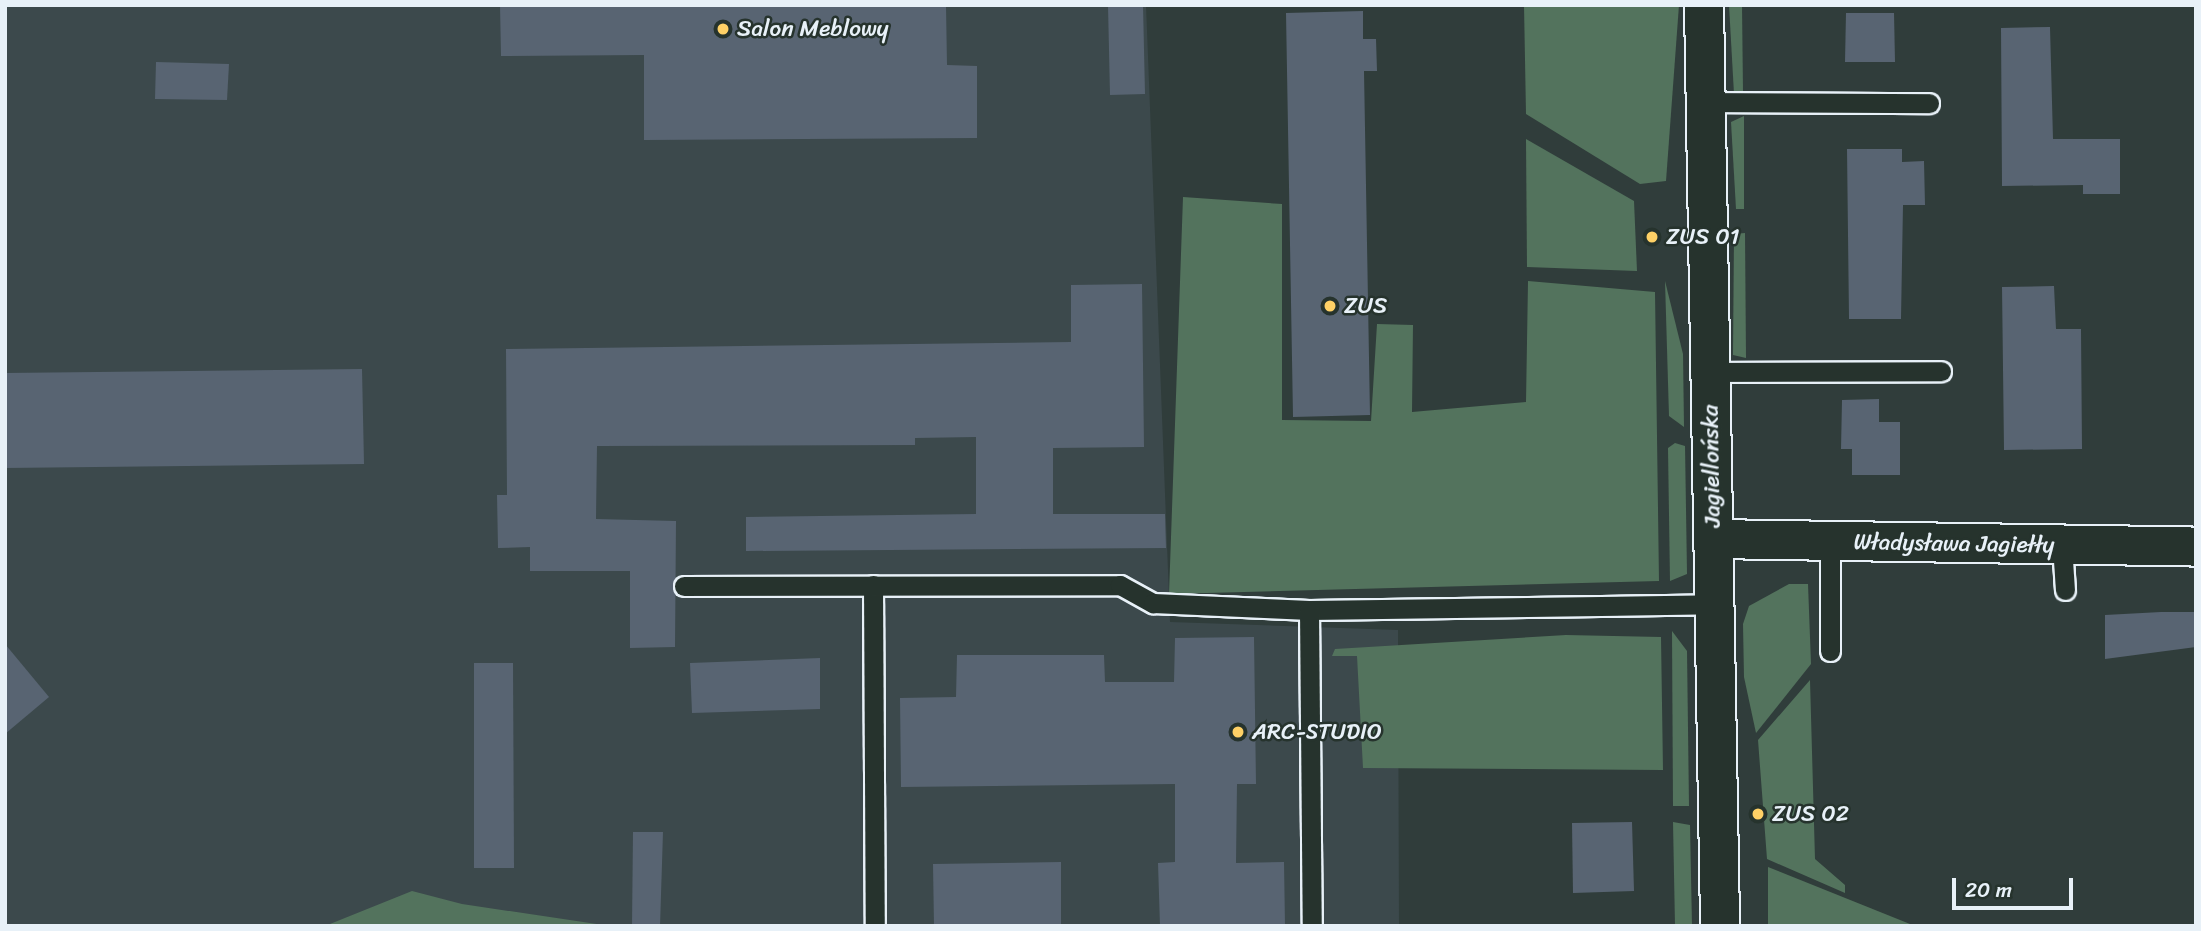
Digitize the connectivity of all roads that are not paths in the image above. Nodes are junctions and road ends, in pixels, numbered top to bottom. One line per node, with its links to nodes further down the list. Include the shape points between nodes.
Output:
1 (1704, 5): 2 (main road, Jagiellońska)
2 (1705, 102): 3 (lane); 5 (main road, Jagiellońska)
3 (1929, 103)
4 (1941, 371): 5 (lane)
5 (1710, 372): 6 (main road, Jagiellońska)
6 (1713, 539): 7 (main road, Władysława Jagiełły); 13 (main road, Jagiellońska)
7 (1830, 542): 8 (main road, Władysława Jagiełły); 15 (lane)
8 (2062, 545): 9 (main road, Władysława Jagiełły); 12 (lane)
9 (2196, 547)
10 (873, 585): 11 (lane); 14 (lane, via 1119,585 1153,603); 16 (lane)
11 (684, 586)
12 (2065, 590)
13 (1714, 604): 14 (lane); 18 (main road, Jagiellońska)
14 (1309, 610): 17 (lane)
15 (1830, 651)
16 (876, 926)
17 (1312, 926)
18 (1720, 926)

